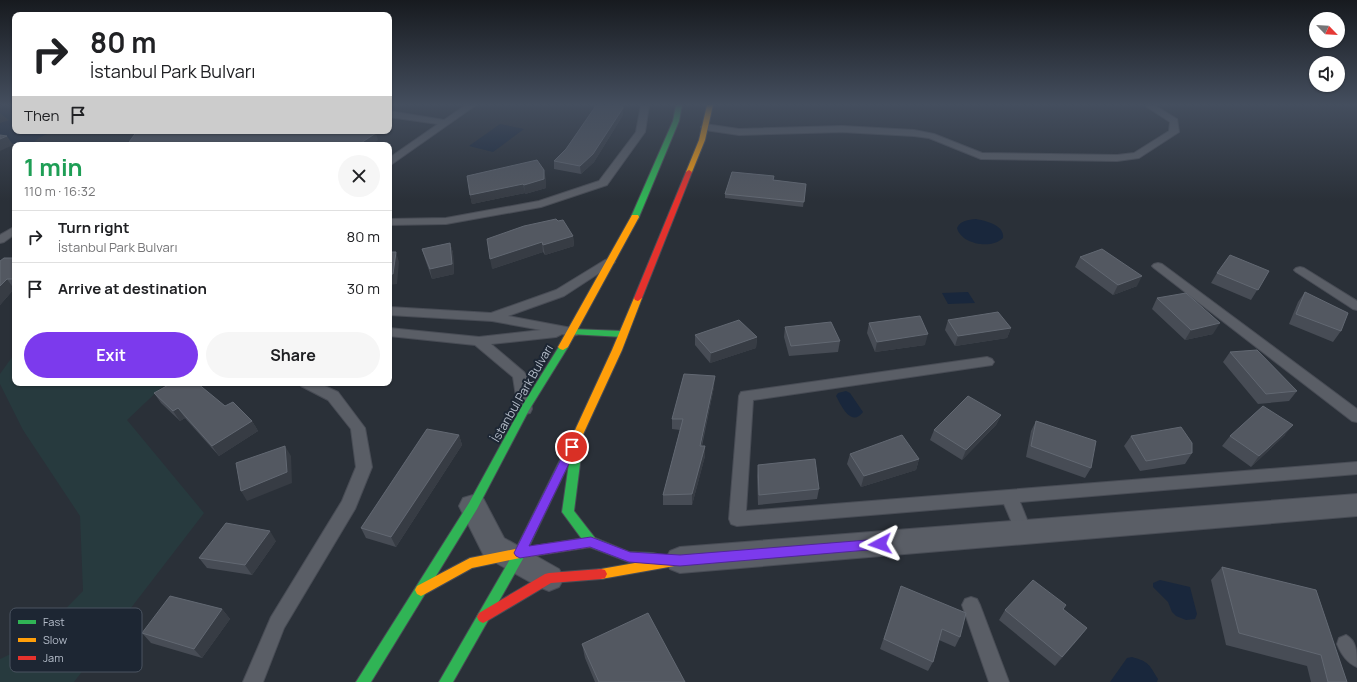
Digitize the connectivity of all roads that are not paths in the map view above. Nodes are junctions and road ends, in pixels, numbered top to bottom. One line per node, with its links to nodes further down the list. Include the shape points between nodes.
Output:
1 (426, 137): 7 (lane)
2 (636, 137): 8 (lane, via 603,183 541,204 446,221)
3 (669, 137): 13 (main road, İstanbul Park Bulvarı, via 634,219)
4 (703, 137): 21 (main road)
5 (933, 137): 6 (lane, via 981,156 1117,158 1136,156)
6 (1166, 137)
7 (392, 160)
8 (392, 222)
9 (0, 231): 10 (lane)
10 (12, 231)
11 (12, 232): 12 (lane)
12 (0, 240)
13 (609, 262): 18 (lane, via 560,293); 20 (main road, İstanbul Park Bulvarı)
14 (1158, 266): 26 (lane)
15 (1300, 270): 16 (lane)
16 (1357, 306)
17 (392, 311): 18 (lane)
18 (492, 317): 20 (lane)
19 (392, 332): 22 (lane)
20 (572, 332): 21 (main road); 22 (lane); 25 (main road, İstanbul Park Bulvarı)
21 (623, 334): 27 (main road)
22 (479, 341): 25 (lane, via 519,375)
23 (987, 362): 29 (lane, via 746,396 737,519)
24 (312, 386): 40 (lane, via 333,396 358,428 364,467 349,504 277,623)
25 (525, 409): 31 (main road, İstanbul Park Bulvarı)
26 (1357, 417)
27 (578, 434): 33 (main road, via 568,512); 34 (main road)
28 (1357, 468): 29 (lane)
29 (1009, 496): 32 (lane)
30 (1357, 505): 32 (street)
31 (473, 506): 34 (street, via 494,547); 37 (main road, İstanbul Park Bulvarı)
32 (1024, 532): 35 (street)
33 (591, 542): 34 (main road); 35 (main road, via 629,557)
34 (515, 556): 36 (street); 37 (main road, via 470,563); 39 (main road)
35 (680, 560): 36 (main road, via 594,575)
36 (548, 578): 39 (main road)
37 (422, 590): 41 (main road, İstanbul Park Bulvarı)
38 (972, 605): 43 (lane)
39 (483, 617): 42 (main road)
40 (253, 682)
41 (363, 682)
42 (446, 682)
43 (999, 682)

